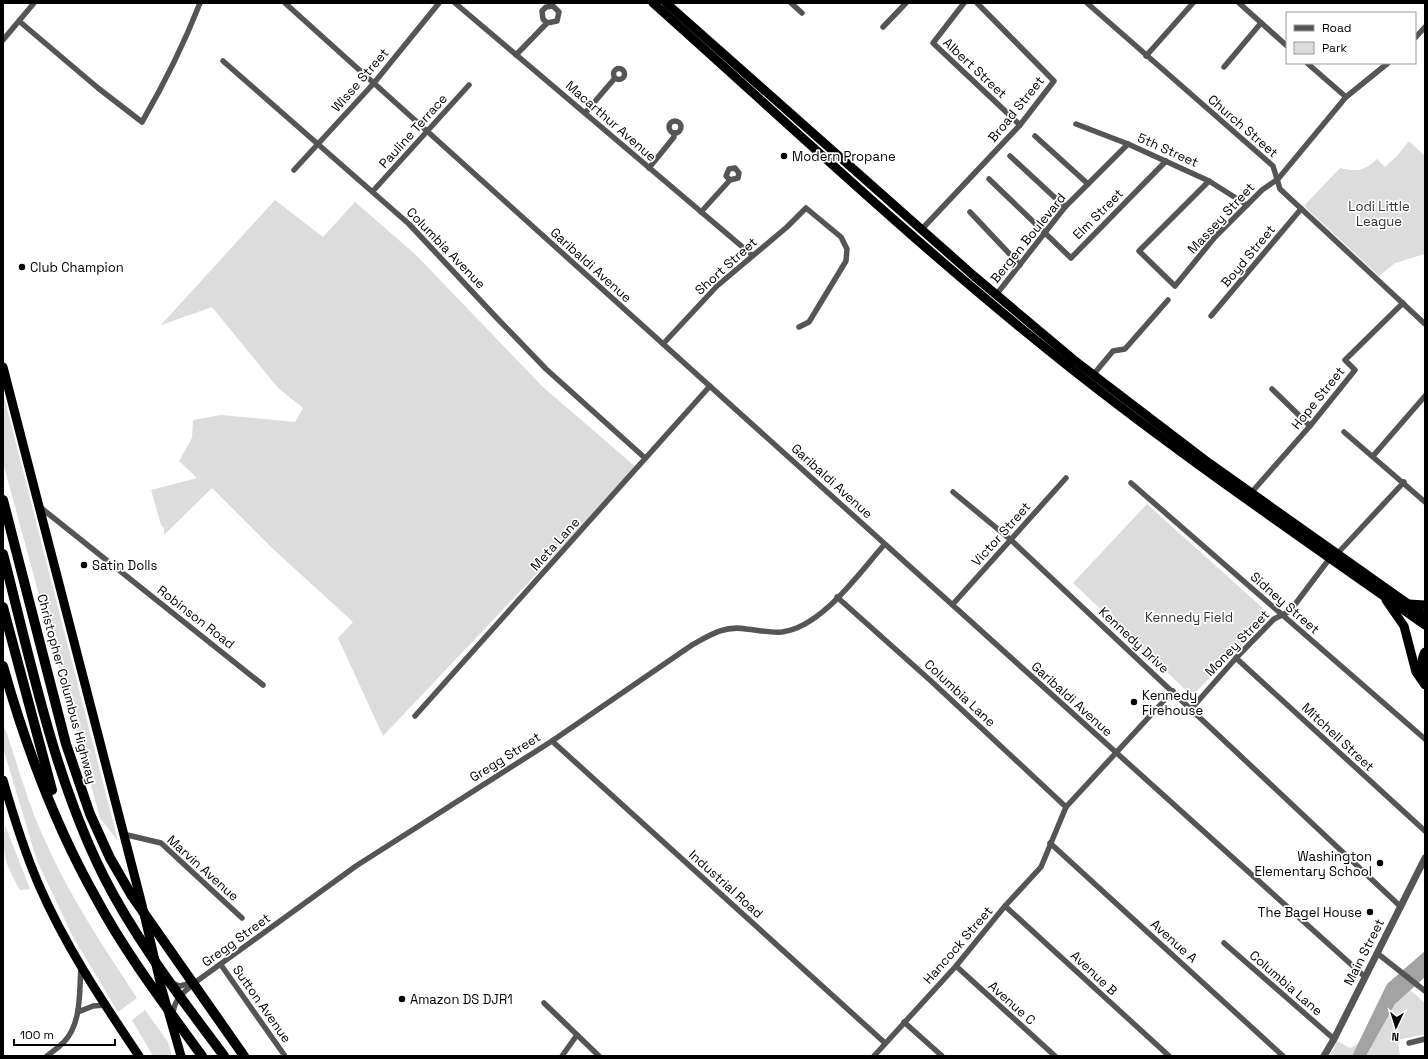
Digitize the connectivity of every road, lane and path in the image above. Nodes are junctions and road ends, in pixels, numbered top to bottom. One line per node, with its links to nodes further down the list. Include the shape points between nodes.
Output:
1 (34, 3): 18 (street)
2 (200, 3): 18 (street, via 184,42 142,122)
3 (285, 3): 33 (street, Garibaldi Avenue)
4 (439, 3): 33 (street, Wisse Street)
5 (455, 3): 26 (street, Macarthur Avenue)
6 (653, 3): 90 (highway, via 929,249 1033,338 1142,423)
7 (666, 3): 59 (highway)
8 (791, 3): 17 (street)
9 (906, 3): 21 (street)
10 (964, 3): 38 (street, Albert Street, via 933,43)
11 (977, 3): 38 (street, Broad Street, via 1054,81)
12 (1087, 3): 16 (street, Church Street)
13 (1098, 3): 16 (street)
14 (1193, 3): 27 (street)
15 (1239, 3): 20 (street)
16 (1094, 8): 27 (street, Church Street)
17 (802, 13)
18 (19, 21): 24 (street)
19 (547, 23): 26 (street)
20 (1261, 23): 25 (street); 31 (street)
21 (883, 27)
22 (1425, 27): 23 (street)
23 (1416, 37)
24 (3, 40)
25 (1286, 45)
26 (516, 54): 36 (street, Macarthur Avenue)
27 (1146, 56): 49 (street, Church Street, via 1273,166)
28 (223, 61): 42 (street, Columbia Avenue)
29 (1308, 64): 35 (street)
30 (1387, 64): 35 (street, Massey Street)
31 (1224, 67)
32 (614, 78): 36 (street)
33 (374, 83): 39 (street, Garibaldi Avenue); 42 (street, Wisse Street)
34 (469, 85): 39 (street, Pauline Terrace)
35 (1346, 97): 49 (street, Massey Street)
36 (585, 113): 46 (street, Macarthur Avenue)
37 (1076, 124): 43 (street, 5th Street)
38 (1020, 125): 59 (street, Broad Street)
39 (427, 132): 53 (street, Pauline Terrace); 69 (street, Garibaldi Avenue)
40 (674, 133): 46 (street, via 674,137)
41 (1035, 136): 52 (street)
42 (318, 144): 47 (street, Wisse Street); 53 (street, Columbia Avenue)
43 (1128, 144): 45 (street, 5th Street); 52 (street, Bergen Boulevard)
44 (1010, 156): 55 (street)
45 (1166, 161): 51 (street, 5th Street); 60 (street, Elm Street, via 1071,258)
46 (649, 168): 57 (street, Macarthur Avenue)
47 (294, 170)
48 (989, 179): 60 (street)
49 (1278, 179): 54 (street, Massey Street); 56 (street, Church Street, via 1280,189)
50 (730, 180): 57 (street)
51 (1209, 181): 54 (street, 5th Street); 54 (street, Massey Street, via 1139,250 1175,286)
52 (1088, 184): 55 (street, Bergen Boulevard)
53 (374, 191): 78 (street, Columbia Avenue, via 425,239 546,369)
54 (1247, 205)
55 (1065, 207): 60 (street, Bergen Boulevard)
56 (1302, 209): 65 (street, Church Street); 66 (street, Boyd Street)
57 (701, 212): 61 (street, Macarthur Avenue)
58 (970, 212): 62 (street)
59 (921, 230): 63 (highway)
60 (1045, 233): 62 (street, Bergen Boulevard)
61 (752, 255): 68 (street, Short Street, via 806,208 845,243 847,255 842,266 810,322); 69 (street, Short Street, via 717,286)
62 (1020, 265): 63 (street, Bergen Boulevard)
63 (996, 295): 71 (highway)
64 (1168, 300): 71 (street, via 1125,349 1113,351)
65 (1402, 303): 67 (street, Church Street); 75 (street, Hope Street, via 1345,360 1356,370)
66 (1211, 316)
67 (1425, 324)
68 (799, 327)
69 (663, 344): 72 (street, Garibaldi Avenue)
70 (3, 367): 86 (highway)
71 (1093, 375): 83 (highway)
72 (710, 386): 78 (street, Meta Lane); 88 (street, Garibaldi Avenue)
73 (1272, 389): 75 (street)
74 (1425, 396): 77 (street)
75 (1310, 426): 83 (street, Hope Street)
76 (1344, 432): 77 (street)
77 (1373, 456): 80 (street)
78 (645, 458): 108 (street, Meta Lane)
79 (1066, 478): 87 (street, Victor Street)
80 (1404, 482): 85 (street); 90 (street, Money Street)
81 (1132, 483): 97 (street, Sidney Street)
82 (953, 492): 87 (street, Kennedy Drive)
83 (1251, 493): 90 (highway)
84 (3, 500): 146 (highway, Christopher Columbus Highway, via 73,768 100,836 132,896)
85 (1425, 502)
86 (40, 507): 104 (street, Robinson Road); 116 (highway)
87 (1011, 540): 93 (street, Victor Street); 106 (street, Kennedy Drive)
88 (884, 545): 92 (street, Gregg Street); 93 (street, Garibaldi Avenue)
89 (3, 554): 145 (highway, Christopher Columbus Highway, via 71,803 103,876 127,918)
90 (1334, 556): 91 (highway); 94 (highway); 97 (street, Money Street, via 1290,611)
91 (1383, 596): 99 (highway); 105 (highway, via 1404,626 1416,672)
92 (837, 597): 110 (street, Gregg Street, via 821,615 794,630 769,632 735,628 715,632); 113 (street, Columbia Lane)
93 (953, 604): 111 (street, Garibaldi Avenue)
94 (1407, 604): 95 (highway); 98 (highway)
95 (1425, 606)
96 (3, 607): 115 (highway)
97 (1282, 615): 101 (street, Money Street, via 1274,619); 109 (street, Sidney Street)
98 (1425, 616)
99 (1425, 625)
100 (1425, 652): 103 (highway, via 1422,669)
101 (1236, 658): 107 (street, Money Street); 114 (street, Mitchell Street)
102 (3, 666): 115 (highway, via 26,743)
103 (1425, 673)
104 (263, 685)
105 (1425, 685)
106 (1173, 691): 107 (street, Kennedy Drive); 111 (street, Hancock Street)
107 (1191, 709): 120 (street, Kennedy Drive)
108 (415, 716)
109 (1425, 739)
110 (552, 741): 125 (street, Gregg Street, via 356,866); 139 (street, Industrial Road)
111 (1116, 753): 113 (street, Hancock Street); 128 (street, Garibaldi Avenue)
112 (3, 780): 124 (highway, via 38,884)
113 (1066, 807): 117 (street, Hancock Street)
114 (1425, 832)
115 (64, 833): 144 (highway, via 95,898 127,949)
116 (123, 834): 121 (street, Marvin Avenue, via 161,843); 127 (highway)
117 (1050, 843): 119 (street, Hancock Street, via 1041,867); 154 (street, Avenue A)
118 (1425, 858): 120 (street, Main Street)
119 (1005, 906): 126 (street, Hancock Street); 153 (street, Avenue B)
120 (1401, 907): 123 (street, Main Street)
121 (242, 918)
122 (1224, 943): 137 (street, Columbia Lane)
123 (1377, 953): 128 (street, Main Street); 130 (street)
124 (81, 965): 132 (highway); 133 (street)
125 (221, 965): 129 (street, Gregg Street); 147 (street, Sutton Avenue)
126 (956, 966): 134 (street, Hancock Street); 152 (street, Avenue C)
127 (158, 974): 129 (street, Gregg Street, via 168,982 180,986); 135 (highway)
128 (1364, 976): 137 (street, Main Street)
129 (197, 981): 135 (street, Gregg Street, via 178,997)
130 (1425, 991)
131 (544, 1003): 136 (street)
132 (106, 1005): 133 (street, via 93,1006); 142 (highway)
133 (78, 1012): 141 (street, via 64,1042)
134 (904, 1022): 139 (street, Hancock Street); 151 (street)
135 (172, 1025): 143 (highway)
136 (577, 1035): 148 (street); 149 (street)
137 (1334, 1039): 155 (street, Main Street)
138 (1425, 1039): 140 (street)
139 (885, 1043): 150 (street, Hancock Street)
140 (1409, 1043)
141 (47, 1056)
142 (139, 1056)
143 (181, 1056)
144 (202, 1056)
145 (224, 1056)
146 (244, 1056)
147 (285, 1056)
148 (562, 1056)
149 (599, 1056)
150 (874, 1056)
151 (942, 1056)
152 (1054, 1056)
153 (1168, 1056)
154 (1283, 1056)
155 (1324, 1056)

